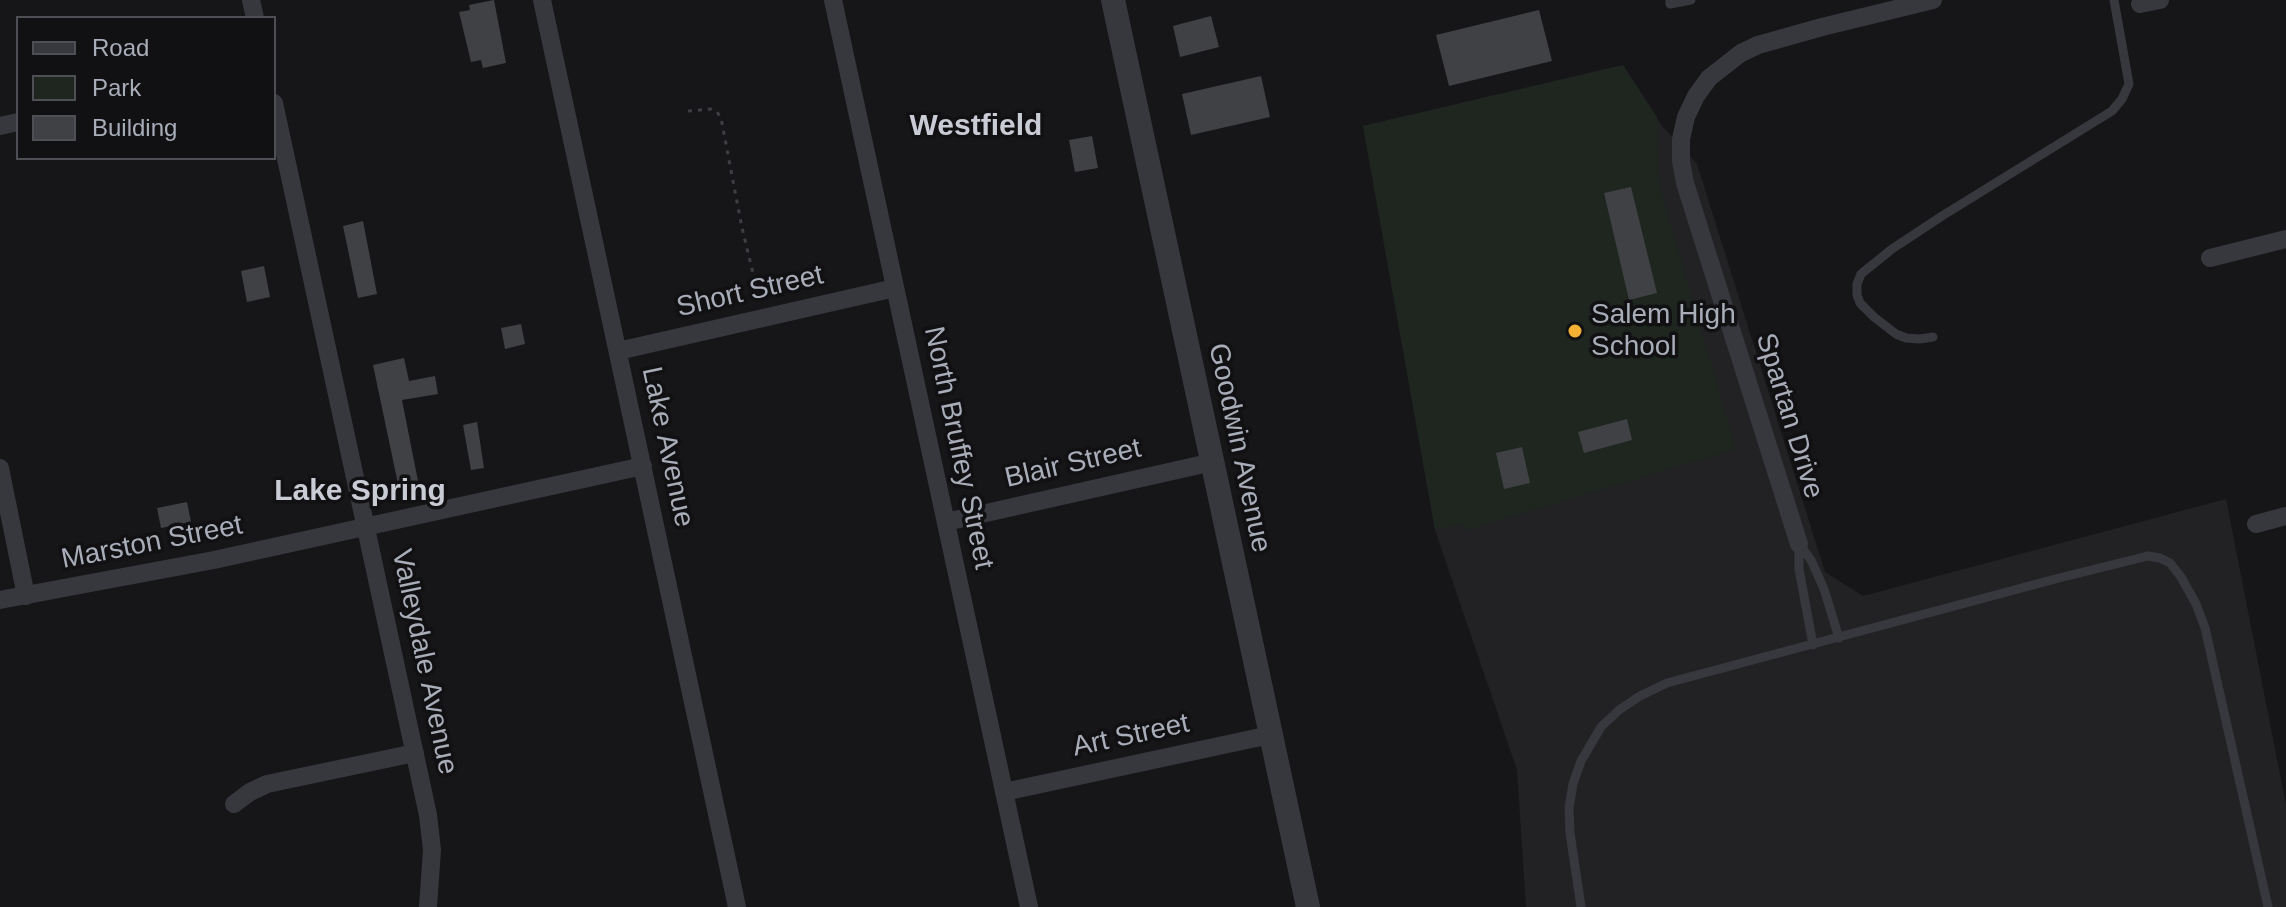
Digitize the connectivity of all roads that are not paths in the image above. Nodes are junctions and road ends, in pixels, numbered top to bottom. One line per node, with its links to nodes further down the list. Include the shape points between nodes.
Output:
1 (542, 0): 15 (street, Lake Avenue)
2 (833, 0): 13 (street, North Bruffey Street)
3 (1113, 0): 16 (street, Goodwin Avenue)
4 (1670, 0): 5 (lane)
5 (1691, 0)
6 (1933, 0): 23 (street, Spartan Drive, via 1741,53 1709,78 1686,117 1681,139 1685,183)
7 (2114, 0): 14 (lane, via 2129,84 2112,111 1942,216 1861,274 1857,295 1874,317 1906,338)
8 (2160, 0): 9 (street)
9 (2140, 4)
10 (276, 112): 22 (street, Valleydale Avenue)
11 (2286, 239): 12 (street)
12 (2210, 258)
13 (895, 288): 15 (street, Short Street); 20 (street, North Bruffey Street)
14 (1933, 337)
15 (618, 351): 17 (street, Lake Avenue)
16 (1213, 462): 20 (street, Blair Street); 28 (street, Goodwin Avenue)
17 (643, 466): 22 (street, Marston Street); 33 (street, Lake Avenue)
18 (0, 468): 24 (street)
19 (2286, 516): 21 (street)
20 (946, 522): 30 (street, North Bruffey Street)
21 (2256, 524)
22 (366, 527): 24 (street, Marston Street); 29 (street, Valleydale Avenue)
23 (1799, 544): 26 (lane, via 1824,589); 27 (lane)
24 (26, 596): 25 (street, Marston Street)
25 (0, 600)
26 (1839, 638): 27 (lane); 37 (lane, via 2148,556 2170,563 2205,628)
27 (1813, 645): 36 (lane, via 1667,683 1640,696 1601,727 1581,761 1569,808)
28 (1270, 735): 30 (street, Art Street); 35 (street, Goodwin Avenue)
29 (415, 753): 31 (street, via 267,784); 32 (street, Valleydale Avenue, via 432,850)
30 (1004, 792): 34 (street, North Bruffey Street)
31 (234, 804)
32 (428, 907)
33 (737, 907)
34 (1029, 907)
35 (1308, 907)
36 (1581, 907)
37 (2268, 907)

